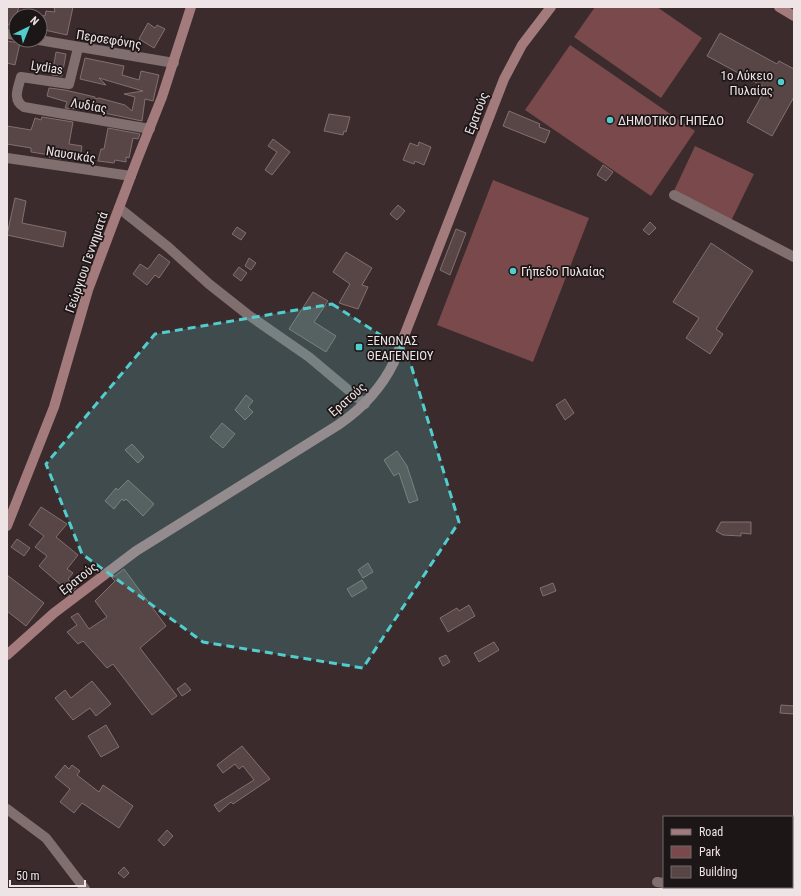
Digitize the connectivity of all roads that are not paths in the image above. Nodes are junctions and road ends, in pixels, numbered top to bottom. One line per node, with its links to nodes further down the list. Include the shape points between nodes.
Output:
1 (191, 7): 7 (street, Γεώργιου Γεννηματά)
2 (551, 7): 15 (street, Ερατούς, via 522,45 504,79 394,362 382,383)
3 (779, 7): 4 (street)
4 (794, 16)
5 (48, 42): 6 (street, Περσεφόνης)
6 (78, 48): 7 (street, Περσεφόνης); 8 (street, Lydias, via 69,84 22,76 16,96)
7 (174, 63): 9 (street, Γεώργιου Γεννηματά)
8 (24, 107): 9 (street, Λυδίας)
9 (150, 129): 11 (street, Γεώργιου Γεννηματά)
10 (7, 158): 11 (street, Ναυσικάς)
11 (131, 176): 13 (street, Γεώργιου Γεννηματά)
12 (674, 195): 14 (street)
13 (119, 208): 15 (street, via 209,284 309,357); 16 (street, Γεώργιου Γεννηματά, via 88,290 54,407)
14 (794, 257)
15 (364, 404): 17 (street, Ερατούς, via 338,425 136,551 54,613)
16 (7, 526)
17 (7, 655)
18 (7, 809): 19 (street, via 46,838)
19 (85, 889)

